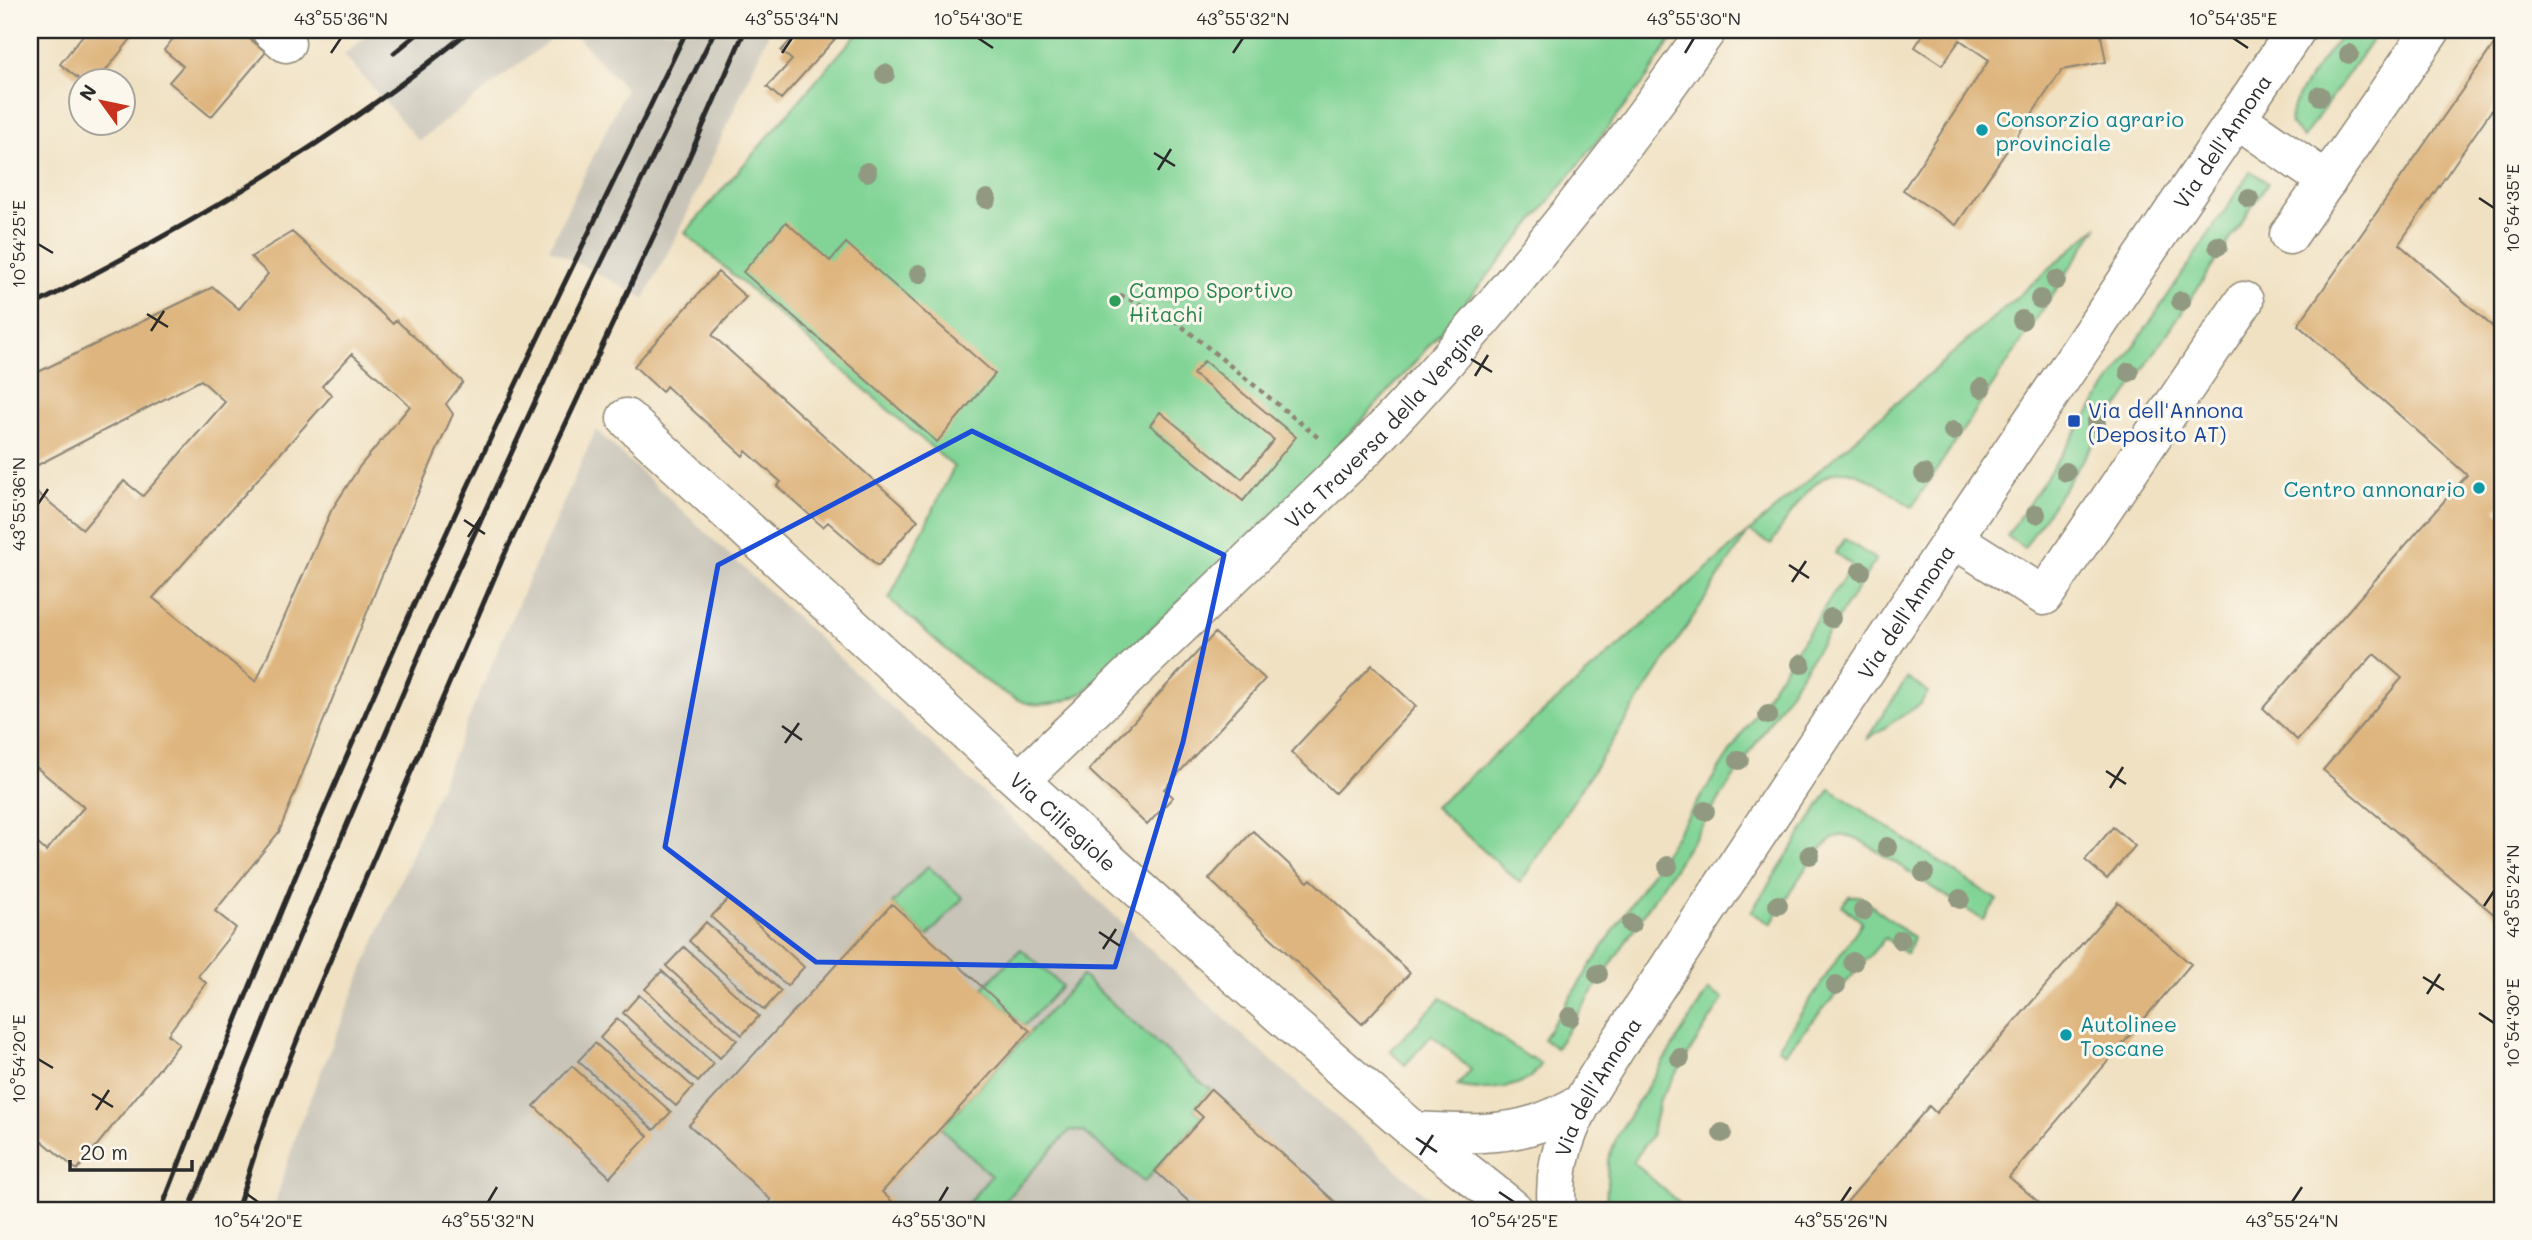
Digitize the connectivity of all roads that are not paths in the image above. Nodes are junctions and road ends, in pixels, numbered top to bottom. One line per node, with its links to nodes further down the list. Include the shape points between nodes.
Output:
1 (1707, 30): 10 (street, Via Traversa della Vergine, via 1542,250 1476,328 1365,449)
2 (2297, 30): 4 (street, Via dell'Annona)
3 (2431, 30): 5 (street)
4 (2236, 118): 5 (street); 9 (street, Via dell'Annona)
5 (2327, 181): 6 (street)
6 (2289, 235)
7 (2244, 301): 9 (street, via 2044,596)
8 (625, 418): 10 (street, Via Ciliegiole)
9 (1954, 539): 11 (street, Via dell'Annona)
10 (1020, 780): 12 (street, Via Ciliegiole)
11 (1581, 1104): 12 (street, via 1538,1124 1501,1132); 14 (street, Via dell'Annona, via 1559,1156)
12 (1415, 1131): 13 (street, Via Ciliegiole)
13 (1514, 1210)
14 (1557, 1210)

